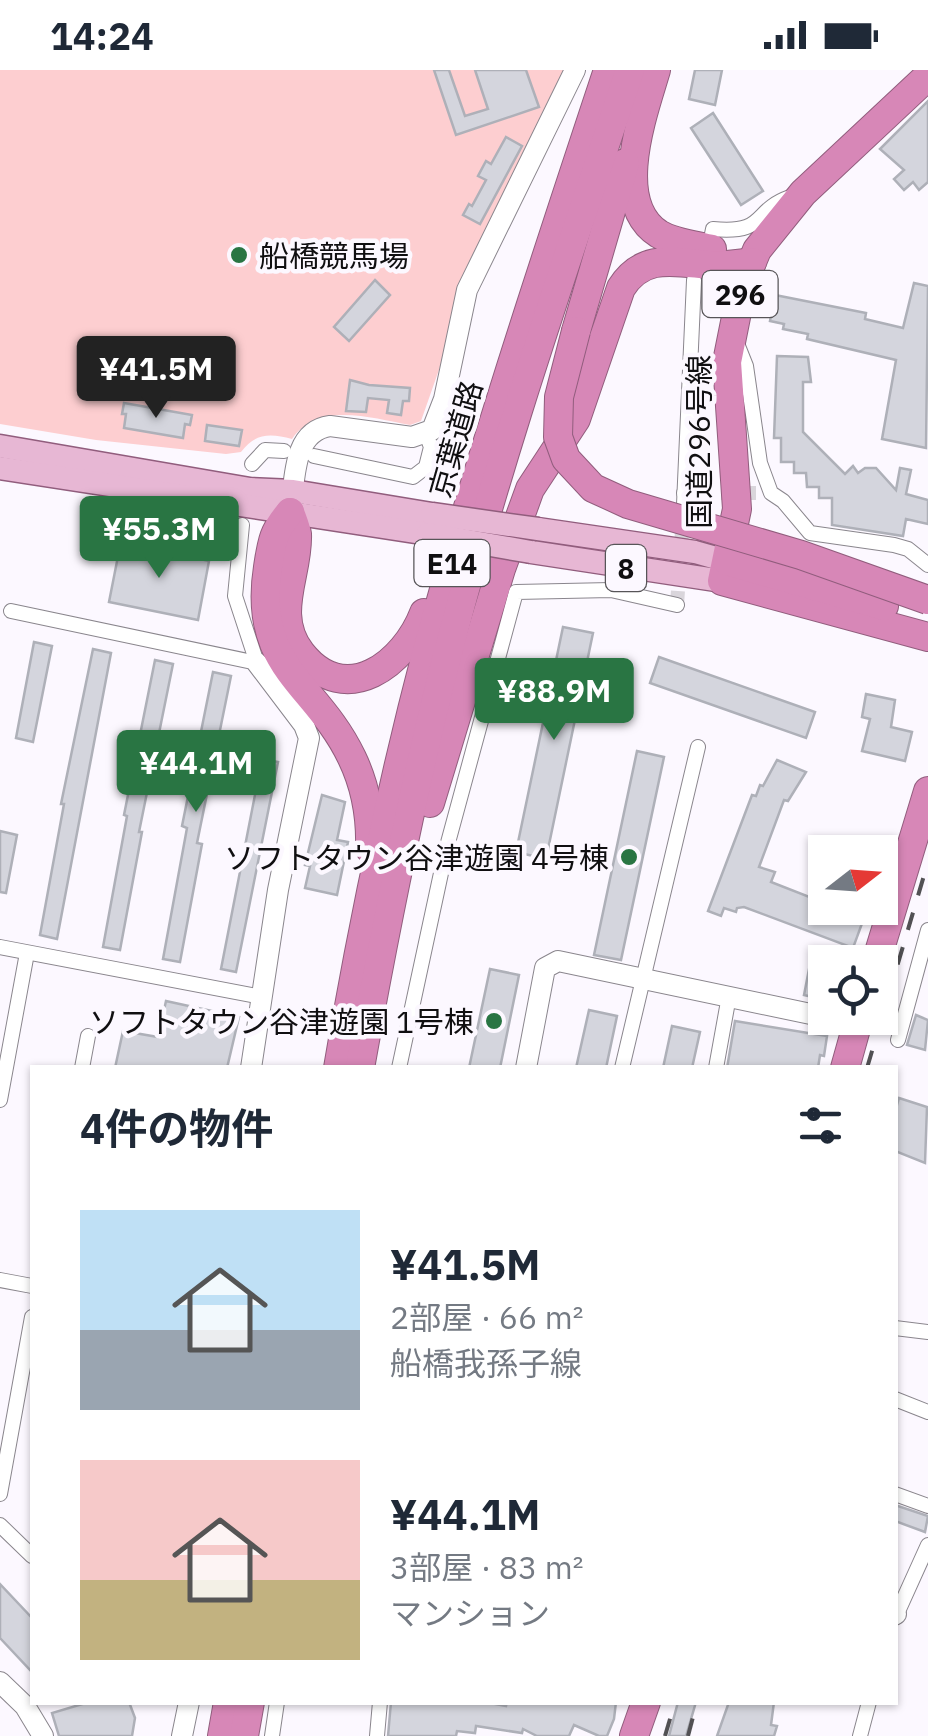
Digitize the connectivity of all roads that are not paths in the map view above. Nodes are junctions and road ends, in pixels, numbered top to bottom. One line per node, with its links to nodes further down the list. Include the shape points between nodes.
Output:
1 (575, 70): 12 (street, via 468,290 444,399)
2 (608, 70): 11 (highway, 京葉道路 / E14)
3 (630, 70): 41 (highway, 京葉道路 / E14, bridge, via 462,602)
4 (928, 76): 6 (highway, 国道296号線 / 296)
5 (652, 82): 8 (highway, via 634,164 640,213 672,240); 24 (highway, bridge, via 560,397 558,437 566,459 593,488 628,504)
6 (804, 193): 7 (street, via 782,199 751,228); 8 (highway, 国道296号線 / 296)
7 (712, 234)
8 (752, 262): 10 (highway, 国道296号線 / 296); 41 (highway, via 651,263 621,288 583,403 538,473 501,568)
9 (694, 280): 18 (street)
10 (732, 331): 22 (street, via 746,366 764,493 784,502 810,533 894,545); 23 (highway, 国道296号線 / 296, via 727,362 737,509)
11 (496, 408): 19 (highway, bridge, via 418,628 398,657 372,674 341,678 312,664 288,625 297,534); 37 (highway, 京葉道路 / E14, bridge, via 427,652)
12 (426, 434): 15 (street, via 426,467 413,477); 19 (street, via 322,426 305,439)
13 (0, 446): 19 (main road, 8)
14 (284, 451): 16 (street, via 265,450)
15 (314, 456)
16 (252, 464)
17 (0, 468): 19 (main road, 8)
18 (689, 497)
19 (292, 501): 20 (main road, 8); 37 (highway, via 274,530 266,621 284,666 351,756 368,802 370,848)
20 (430, 524): 23 (main road, 8, bridge, via 531,552); 23 (main road, 8, bridge, via 538,529 695,552)
21 (242, 525): 29 (street, via 235,596)
22 (928, 566)
23 (725, 571): 27 (highway); 28 (highway)
24 (928, 600)
25 (677, 604): 49 (street, via 611,590 516,592 446,850)
26 (11, 611): 29 (street)
27 (928, 619)
28 (928, 638)
29 (257, 664): 39 (street, via 310,738)
30 (698, 747): 36 (street)
31 (928, 791): 33 (highway)
32 (928, 932): 44 (street)
33 (881, 945)
34 (0, 948): 35 (street)
35 (27, 952): 39 (street); 54 (street)
36 (643, 977): 38 (street); 50 (street, via 569,962 545,968); 51 (street)
37 (354, 979): 47 (highway, 京葉道路 / E14)
38 (729, 996): 40 (street); 52 (street)
39 (262, 997): 46 (street)
40 (808, 1012)
41 (368, 1022): 48 (highway, 京葉道路 / E14)
42 (844, 1035): 53 (highway)
43 (88, 1036): 45 (street)
44 (898, 1040)
45 (83, 1065)
46 (251, 1065)
47 (339, 1065)
48 (361, 1065)
49 (399, 1065)
50 (527, 1065)
51 (623, 1065)
52 (717, 1065)
53 (845, 1065)
54 (0, 1100)
55 (0, 1280): 56 (street)
56 (30, 1286)
57 (927, 1327): 59 (street, via 916,1333)
58 (30, 1328): 62 (street)
59 (898, 1329)
60 (898, 1400): 61 (street)
61 (928, 1412)
62 (0, 1494)
63 (898, 1495): 64 (street)
64 (928, 1506)
65 (0, 1524): 67 (street)
66 (928, 1545): 68 (street)
67 (30, 1554)
68 (898, 1611)
69 (0, 1682): 77 (street, via 26,1706)
70 (188, 1705): 78 (street)
71 (227, 1705): 79 (highway)
72 (249, 1705): 80 (highway)
73 (277, 1705): 81 (street)
74 (380, 1705): 82 (street)
75 (645, 1705): 83 (highway)
76 (868, 1705): 84 (street)
77 (43, 1736)
78 (182, 1736)
79 (222, 1736)
80 (244, 1736)
81 (272, 1736)
82 (377, 1736)
83 (634, 1736)
84 (860, 1736)

